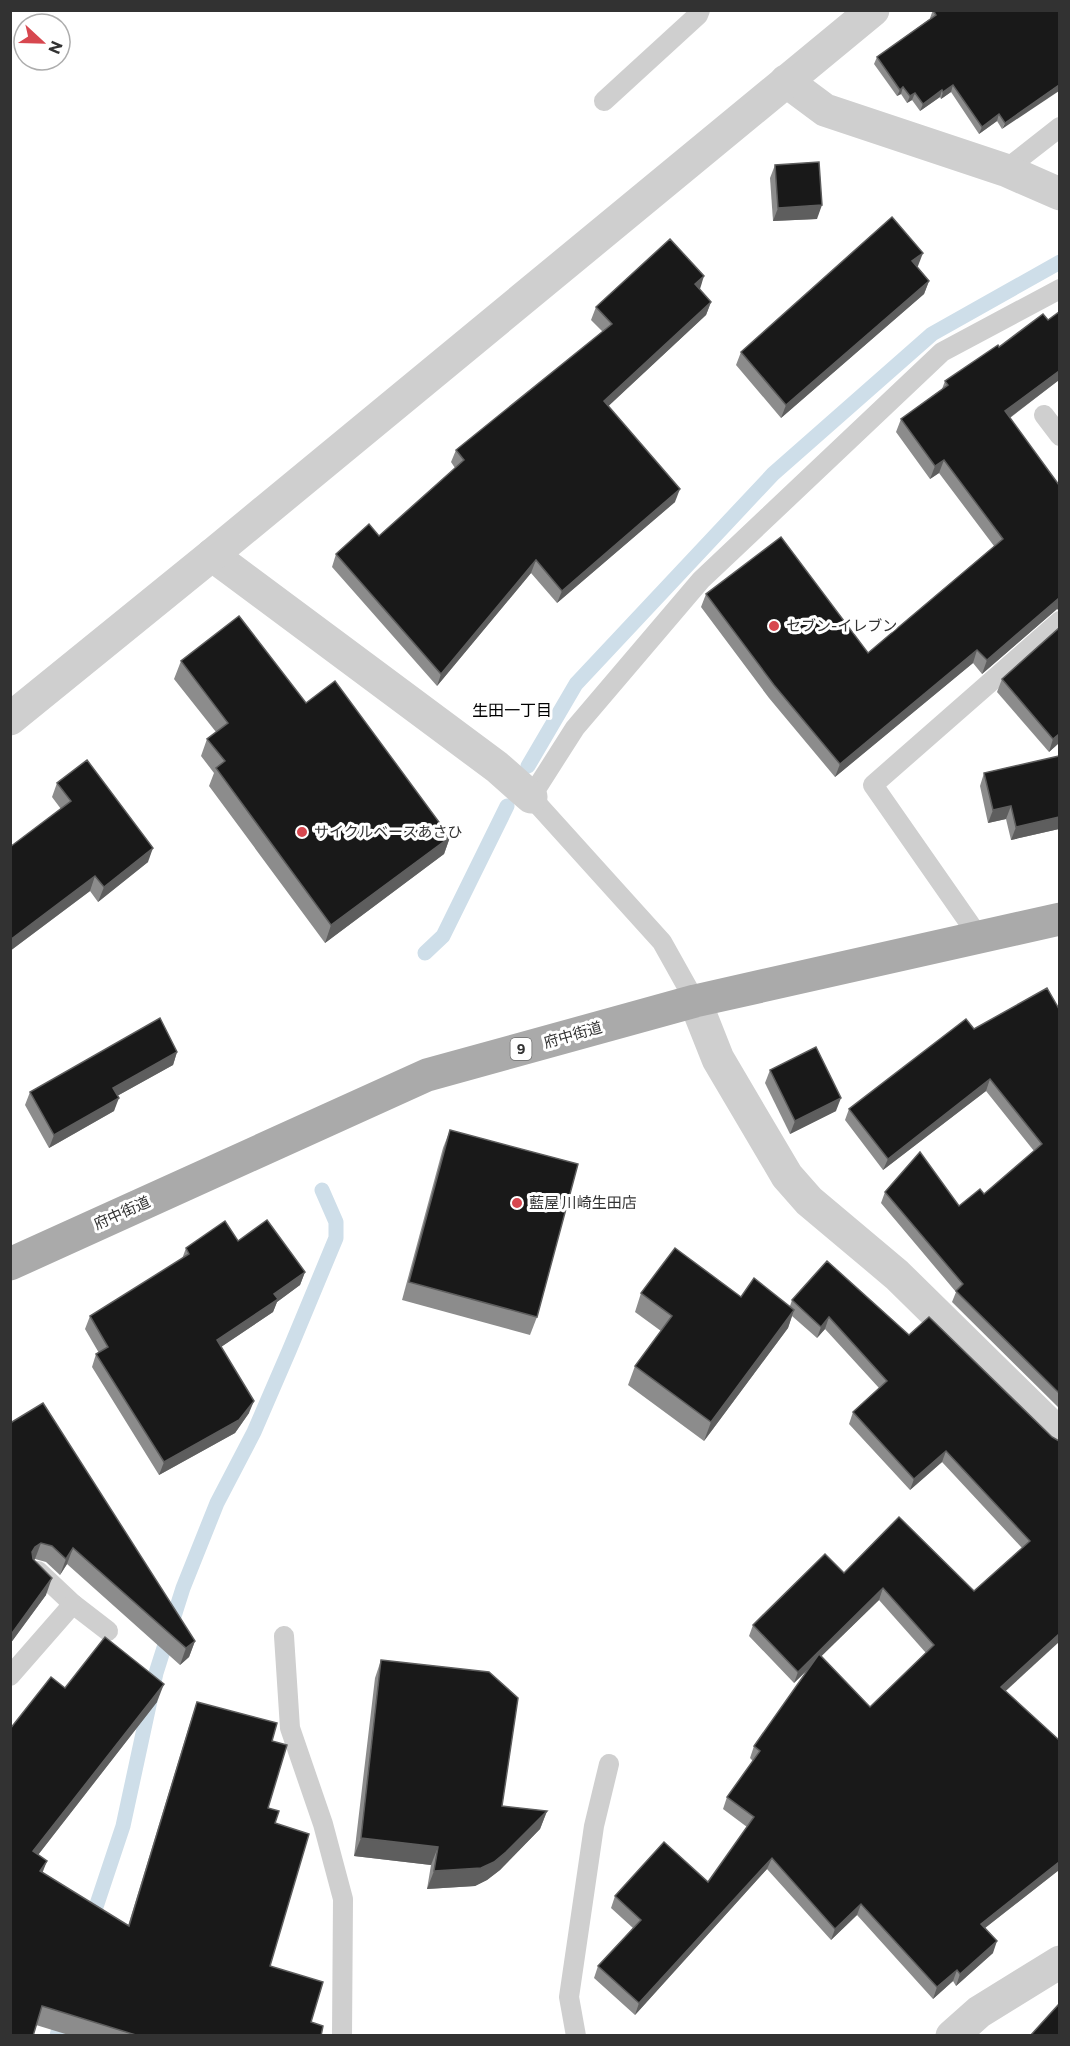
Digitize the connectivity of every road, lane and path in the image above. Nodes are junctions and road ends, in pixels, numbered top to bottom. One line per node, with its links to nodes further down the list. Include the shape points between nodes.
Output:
1 (699, 10): 4 (lane)
2 (873, 10): 3 (street)
3 (786, 81): 6 (street, via 825,110); 11 (street)
4 (604, 101)
5 (1059, 127): 6 (lane)
6 (1005, 170): 7 (street)
7 (1059, 194)
8 (1059, 289): 14 (lane, via 942,352 701,580 576,728)
9 (1044, 415): 10 (lane)
10 (1059, 436)
11 (213, 555): 13 (street); 14 (street, via 497,767)
12 (1059, 621): 16 (lane, via 873,785)
13 (10, 719)
14 (531, 797): 17 (lane, via 663,942)
15 (1059, 919): 16 (main road, 府中街道 / 9)
16 (979, 937): 17 (main road, 府中街道 / 9)
17 (696, 1001): 18 (main road, 府中街道 / 9, via 427,1076); 19 (street, via 718,1059 787,1176 809,1201 897,1275)
18 (10, 1264)
19 (1059, 1435)
20 (38, 1571): 21 (lane)
21 (73, 1604): 22 (lane); 24 (lane)
22 (108, 1631)
23 (284, 1636): 27 (lane, via 290,1728 323,1824 343,1899)
24 (10, 1676)
25 (609, 1764): 28 (lane, via 594,1826 569,1997)
26 (1059, 1962): 29 (street, via 979,2012)
27 (342, 2036)
28 (576, 2036)
29 (952, 2036)

